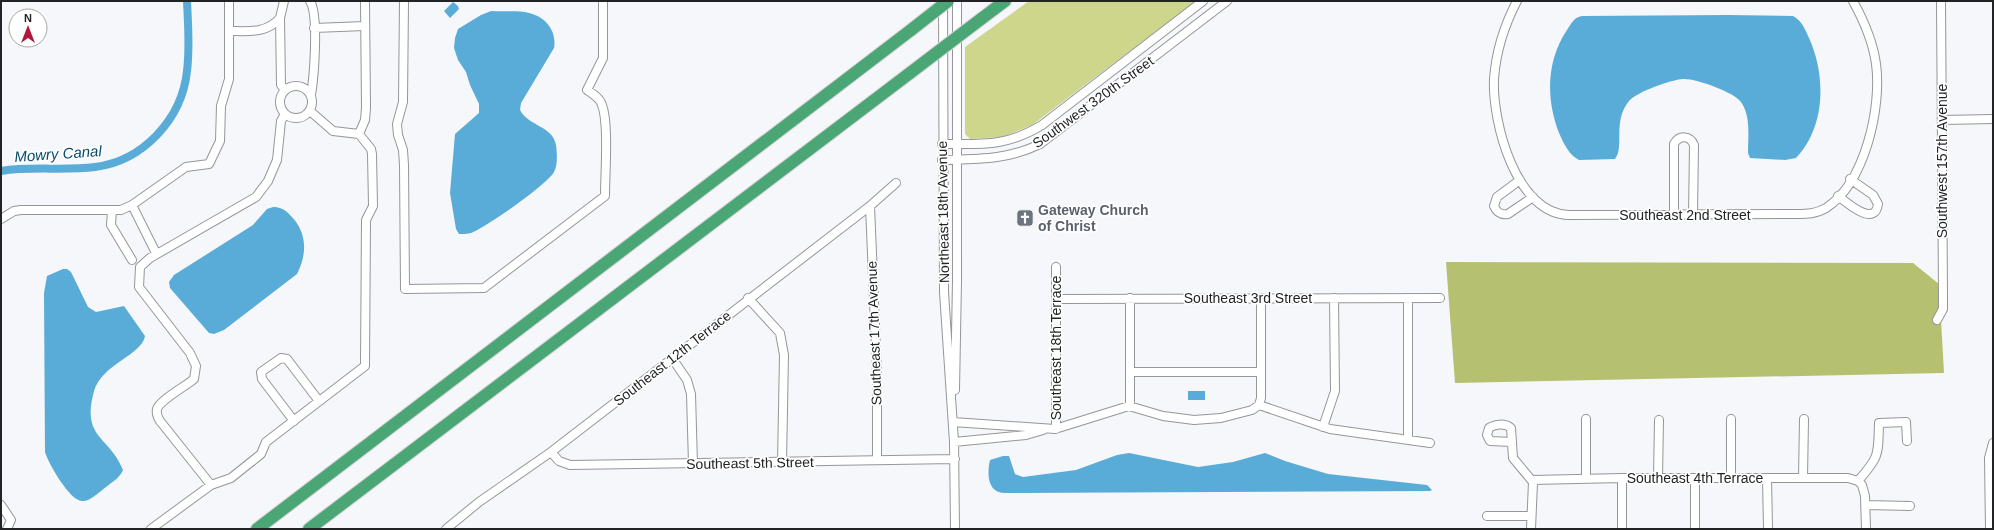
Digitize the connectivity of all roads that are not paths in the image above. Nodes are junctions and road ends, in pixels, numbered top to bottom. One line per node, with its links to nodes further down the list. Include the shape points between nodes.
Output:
1 (229, 1): 19 (street)
2 (284, 1): 16 (street)
3 (310, 1): 18 (street, via 313,6)
4 (365, 1): 17 (street)
5 (404, 1): 6 (street, via 403,102 397,124 404,165 405,289 484,288 605,196 605,118 602,104 587,90 603,58)
6 (603, 1)
7 (943, 1): 27 (street, Northeast 18th Avenue)
8 (948, 1): 97 (highway, bridge)
9 (957, 1): 28 (street, Northeast 18th Avenue)
10 (1005, 1): 98 (highway, bridge)
11 (1203, 1): 28 (street, via 1024,135 1001,142)
12 (1227, 1): 29 (street, Southwest 320th Street, via 1046,140 1029,150 997,158)
13 (1517, 1): 31 (street, Southeast 2nd Street, via 1500,40 1494,94 1503,141)
14 (1853, 1): 32 (street, Southeast 2nd Street, via 1866,25 1872,45 1878,92 1871,134)
15 (1941, 1): 24 (street, Southwest 157th Avenue)
16 (280, 18): 19 (street, via 275,24 261,31); 20 (street, via 281,85)
17 (365, 26): 18 (street); 26 (street, via 366,108)
18 (314, 28): 21 (street)
19 (229, 31): 36 (street, via 229,79 221,106 220,141 212,159 209,164 186,167)
20 (285, 90): 21 (street, via 299,86); 23 (street, via 280,105)
21 (311, 95): 22 (street)
22 (310, 111): 23 (street, via 295,118); 26 (street, via 333,131)
23 (285, 114): 42 (street, via 281,121 280,148 275,165 268,181 256,197)
24 (1942, 120): 25 (street); 52 (street, Southwest 157th Avenue, via 1943,309)
25 (1990, 120)
26 (358, 134): 56 (street, via 371,149 372,154 373,206 366,220 365,366 362,371)
27 (942, 144): 28 (street); 30 (street, Northeast 18th Avenue)
28 (957, 144): 29 (street, Northeast 18th Avenue)
29 (957, 159): 30 (street, Southwest 320th Street); 64 (street, Northeast 18th Avenue, via 957,316)
30 (942, 160): 64 (street, Northeast 18th Avenue, via 944,292)
31 (1520, 180): 35 (street, Southeast 2nd Street); 35 (street, via 1497,197 1494,206 1496,210 1503,215 1508,214)
32 (1850, 180): 34 (street, Southeast 2nd Street); 34 (street, via 1875,197 1878,204 1875,211 1865,214)
33 (896, 183): 37 (street, Southeast 12th Terrace)
34 (1838, 196): 40 (street, Southeast 2nd Street, via 1827,207 1811,213)
35 (1532, 197): 39 (street, Southeast 2nd Street, via 1548,210 1562,215)
36 (132, 205): 38 (street, via 121,210); 42 (street)
37 (870, 206): 45 (street, Southeast 12th Terrace); 76 (street, Southeast 17th Avenue, via 877,372)
38 (112, 210): 41 (street, via 20,210); 43 (street, via 111,225)
39 (1674, 215): 40 (street, Southeast 2nd Street); 40 (street, via 1674,144 1684,137 1689,138 1694,145)
40 (1693, 215)
41 (1, 219)
42 (156, 253): 88 (street, via 140,267 139,287 190,353 196,366 194,379 162,403 157,408 157,415)
43 (132, 260)
44 (1056, 267): 46 (street, Southeast 18th Terrace)
45 (748, 298): 53 (street, Southeast 12th Terrace); 77 (street, via 780,333 784,356)
46 (1056, 298): 47 (street, Southeast 3rd Street); 66 (street, Southeast 18th Terrace)
47 (1130, 298): 48 (street, Southeast 3rd Street); 54 (street)
48 (1261, 298): 49 (street, Southeast 3rd Street); 55 (street)
49 (1334, 298): 50 (street, Southeast 3rd Street); 65 (street, via 1335,391)
50 (1408, 298): 51 (street, Southeast 3rd Street); 68 (street)
51 (1440, 298)
52 (1937, 320)
53 (672, 358): 74 (street, Southeast 12th Terrace); 78 (street, via 687,380 691,394)
54 (1130, 372): 55 (street); 58 (street)
55 (1261, 372): 57 (street)
56 (318, 401): 63 (street); 63 (street, via 287,359 281,358 261,372 262,379)
57 (1259, 405): 58 (street, via 1252,410 1221,418 1194,420 1163,416); 65 (street)
58 (1130, 406): 66 (street)
59 (1731, 418): 83 (street)
60 (1804, 418): 85 (street)
61 (1586, 419): 79 (street)
62 (1659, 420): 81 (street)
63 (294, 421): 88 (street, via 266,442 261,454 231,478)
64 (953, 422): 67 (street); 70 (street, Northeast 18th Avenue)
65 (1322, 427): 68 (street)
66 (1056, 428): 67 (street)
67 (1045, 429): 70 (street, via 1026,435)
68 (1408, 440): 72 (street)
69 (1906, 441): 87 (street, via 1906,422 1879,422 1877,456)
70 (954, 442): 75 (street, Northeast 18th Avenue)
71 (1512, 442): 86 (street, via 1513,458)
72 (1430, 443)
73 (1993, 443): 105 (street, via 1990,458)
74 (551, 452): 78 (street, Southeast 5th Street, via 559,461 570,466); 99 (street, Southeast 12th Terrace, via 479,502)
75 (955, 459): 76 (street, Southeast 5th Street); 100 (street, Northeast 18th Avenue)
76 (877, 460): 77 (street, Southeast 5th Street)
77 (782, 462): 78 (street, Southeast 5th Street)
78 (693, 464)
79 (1586, 478): 80 (street, Southeast 4th Terrace); 86 (street, Southeast 4th Terrace)
80 (1622, 478): 81 (street, Southeast 4th Terrace); 102 (street)
81 (1658, 478): 82 (street, Southeast 4th Terrace)
82 (1695, 478): 83 (street, Southeast 4th Terrace); 103 (street)
83 (1731, 478): 84 (street, Southeast 4th Terrace)
84 (1767, 478): 85 (street, Southeast 4th Terrace); 94 (street)
85 (1803, 478): 87 (street, Southeast 4th Terrace, via 1846,478)
86 (1532, 480): 93 (street, via 1534,489)
87 (1858, 481): 90 (street, via 1864,492)
88 (211, 485): 96 (street)
89 (1, 505): 95 (street, via 11,520)
90 (1866, 505): 91 (street); 104 (street)
91 (1910, 506)
92 (1487, 516): 93 (street)
93 (1531, 516): 101 (street)
94 (1768, 528)
95 (7, 529)
96 (151, 529)
97 (257, 529)
98 (309, 529)
99 (446, 529)
100 (955, 529)
101 (1531, 529)
102 (1622, 529)
103 (1694, 529)
104 (1866, 529)
105 (1990, 529)

